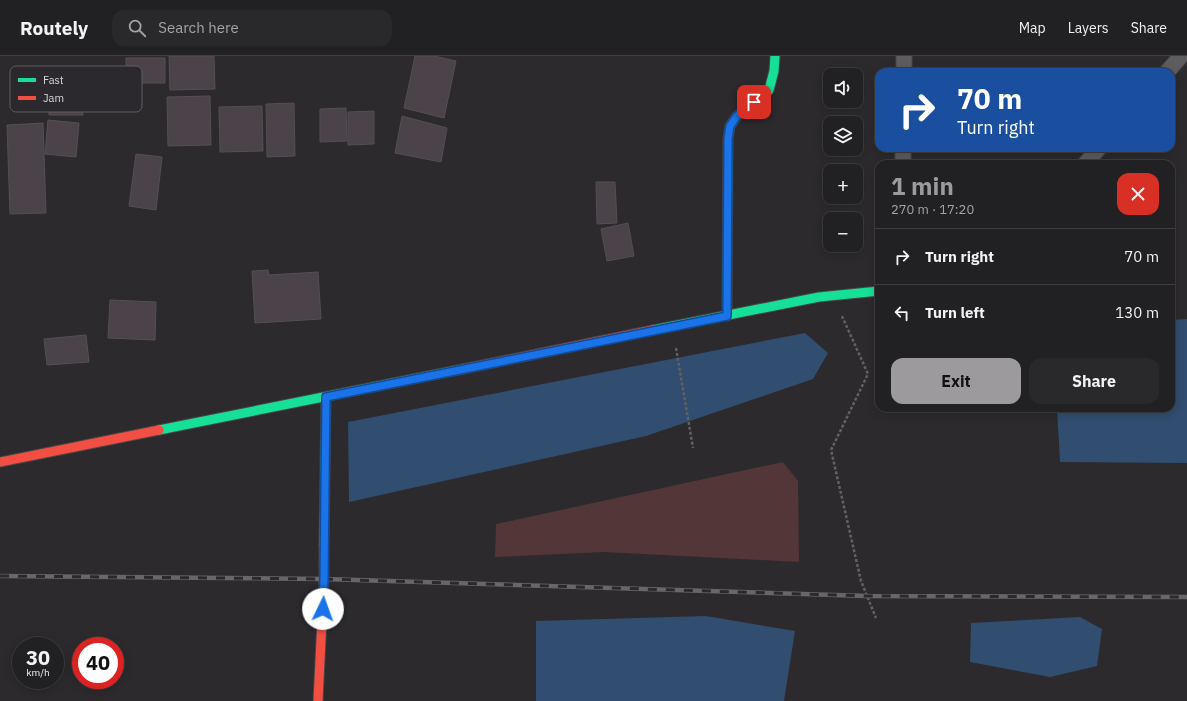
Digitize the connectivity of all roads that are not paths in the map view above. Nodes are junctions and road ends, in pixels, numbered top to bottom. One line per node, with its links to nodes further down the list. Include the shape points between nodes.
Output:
1 (775, 56): 9 (street, via 769,90 737,116 730,126)
2 (904, 56): 4 (street)
3 (1181, 56): 5 (street)
4 (904, 68)
5 (1170, 68)
6 (1096, 152): 7 (street)
7 (1088, 160)
8 (875, 291): 9 (street, via 819,297)
9 (727, 316): 10 (street)
10 (326, 397): 11 (street); 12 (street, via 324,579)
11 (0, 462)
12 (318, 701)

